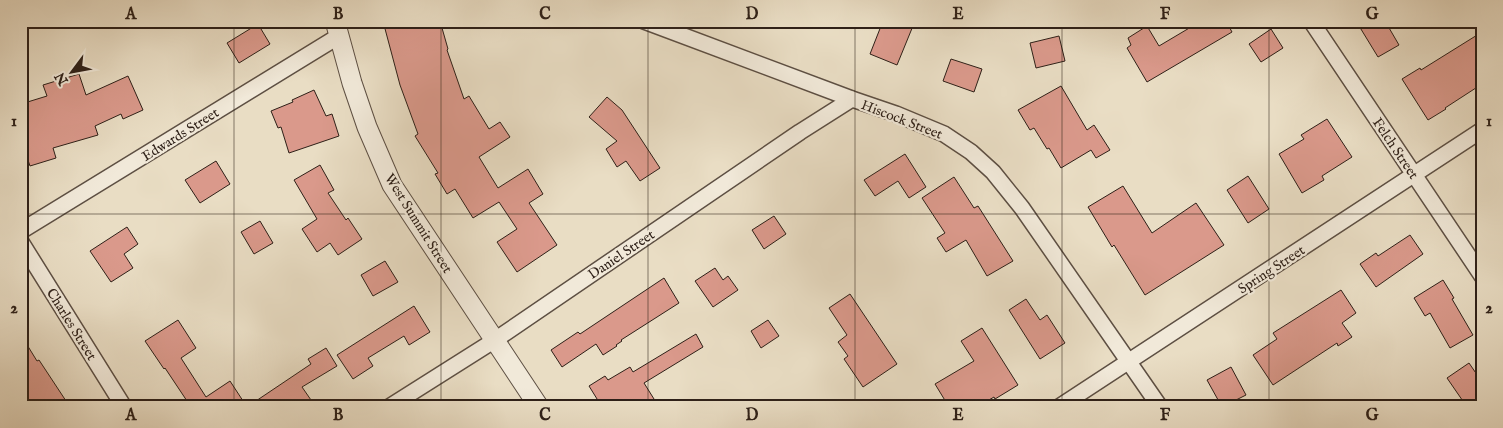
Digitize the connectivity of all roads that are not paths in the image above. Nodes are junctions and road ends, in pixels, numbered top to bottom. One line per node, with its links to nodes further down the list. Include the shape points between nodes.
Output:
1 (644, 21): 4 (street, Hiscock Street)
2 (1311, 21): 6 (street, Felch Street)
3 (337, 29): 7 (street, Edwards Street); 10 (street, West Summit Street, via 367,127 392,185)
4 (852, 99): 10 (street, Daniel Street); 11 (street, Hiscock Street, via 944,134 993,172 1022,208)
5 (1482, 130): 6 (street, Spring Street)
6 (1414, 175): 9 (street, Felch Street); 11 (street, Spring Street)
7 (21, 231)
8 (21, 242): 12 (street, Charles Street)
9 (1482, 276)
10 (495, 340): 13 (street, Daniel Street); 14 (street, West Summit Street)
11 (1129, 361): 15 (street, Spring Street); 16 (street, Hiscock Street)
12 (124, 407)
13 (389, 407)
14 (539, 407)
15 (1059, 407)
16 (1160, 407)

